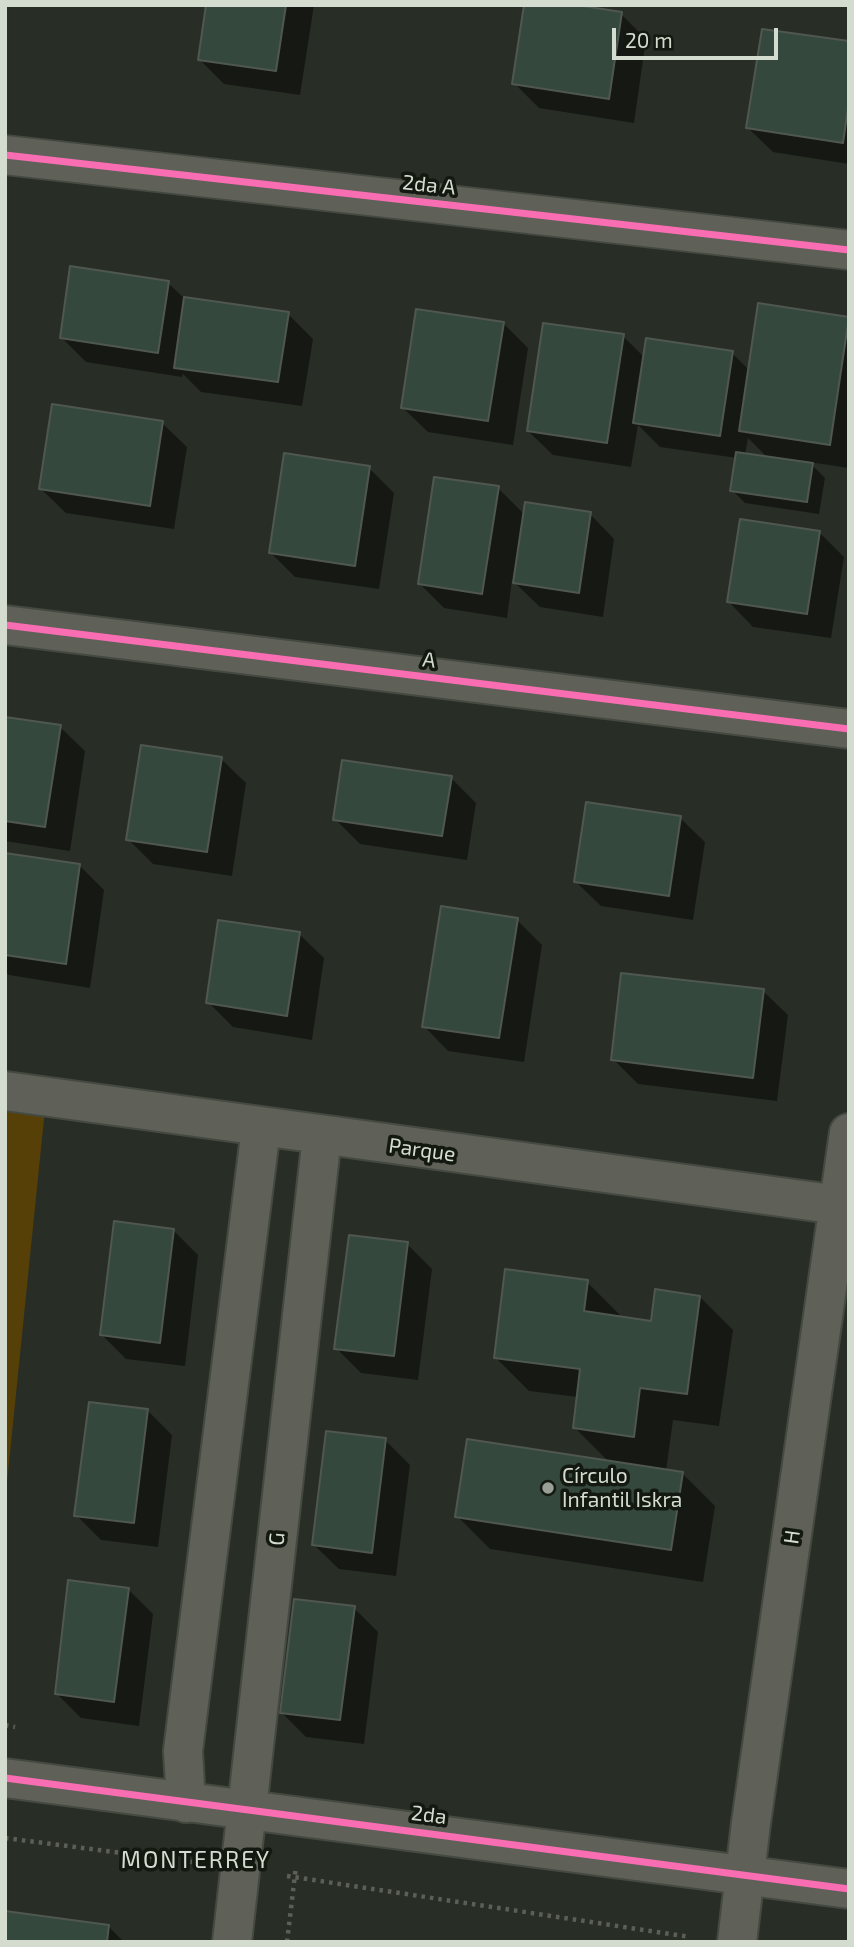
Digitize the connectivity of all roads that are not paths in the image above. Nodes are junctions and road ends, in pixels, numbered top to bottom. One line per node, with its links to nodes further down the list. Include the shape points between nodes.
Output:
1 (5, 155): 2 (street, 2da A)
2 (849, 250)
3 (5, 625): 4 (street, A)
4 (849, 729)
5 (5, 1091): 6 (street, Parque)
6 (261, 1128): 8 (street, Parque); 11 (street, via 183,1751)
7 (849, 1133): 9 (street, H)
8 (322, 1136): 9 (street, Parque); 12 (street, G)
9 (839, 1206): 13 (street, H)
10 (5, 1778): 11 (street, 2da)
11 (186, 1803): 12 (street, 2da)
12 (247, 1810): 13 (street, 2da); 15 (street, G)
13 (746, 1874): 14 (street, 2da); 16 (street, H)
14 (849, 1889)
15 (232, 1942)
16 (737, 1942)

